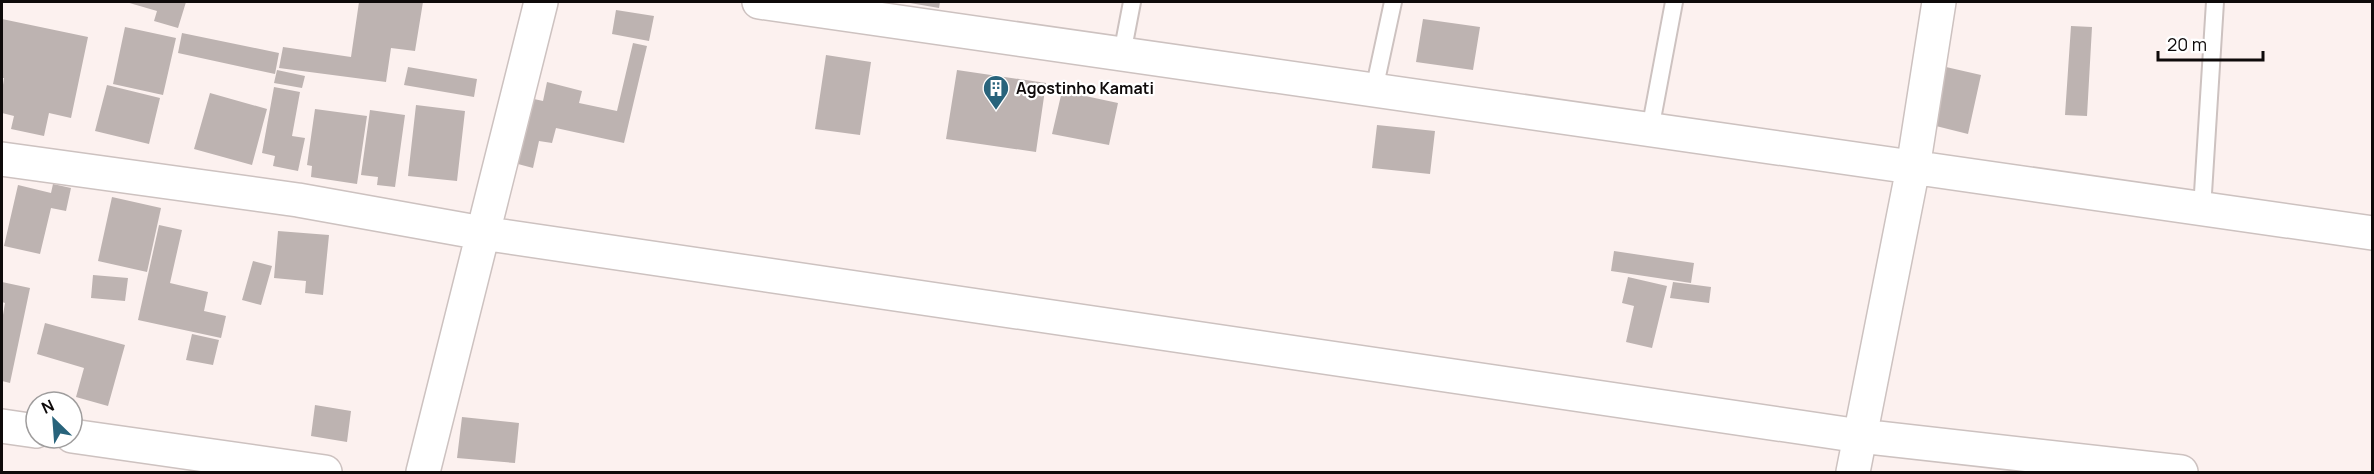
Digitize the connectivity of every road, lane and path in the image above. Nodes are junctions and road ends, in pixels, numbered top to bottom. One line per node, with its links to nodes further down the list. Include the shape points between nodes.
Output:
1 (541, 2): 15 (street)
2 (759, 2): 8 (street)
3 (1132, 2): 9 (lane)
4 (1393, 2): 10 (lane)
5 (1674, 2): 11 (lane)
6 (1939, 2): 13 (street)
7 (2215, 2): 14 (lane)
8 (839, 7): 9 (street)
9 (1122, 54): 10 (street)
10 (1374, 90): 11 (street)
11 (1650, 130): 13 (street)
12 (2, 159): 15 (street, via 298,200)
13 (1913, 168): 14 (street); 19 (street)
14 (2202, 209): 16 (street)
15 (482, 233): 19 (street); 22 (street)
16 (2373, 233)
17 (2, 426): 18 (street)
18 (24, 429)
19 (1860, 436): 23 (street); 24 (street)
20 (84, 438): 21 (street)
21 (325, 472)
22 (423, 472)
23 (1853, 472)
24 (2181, 472)

